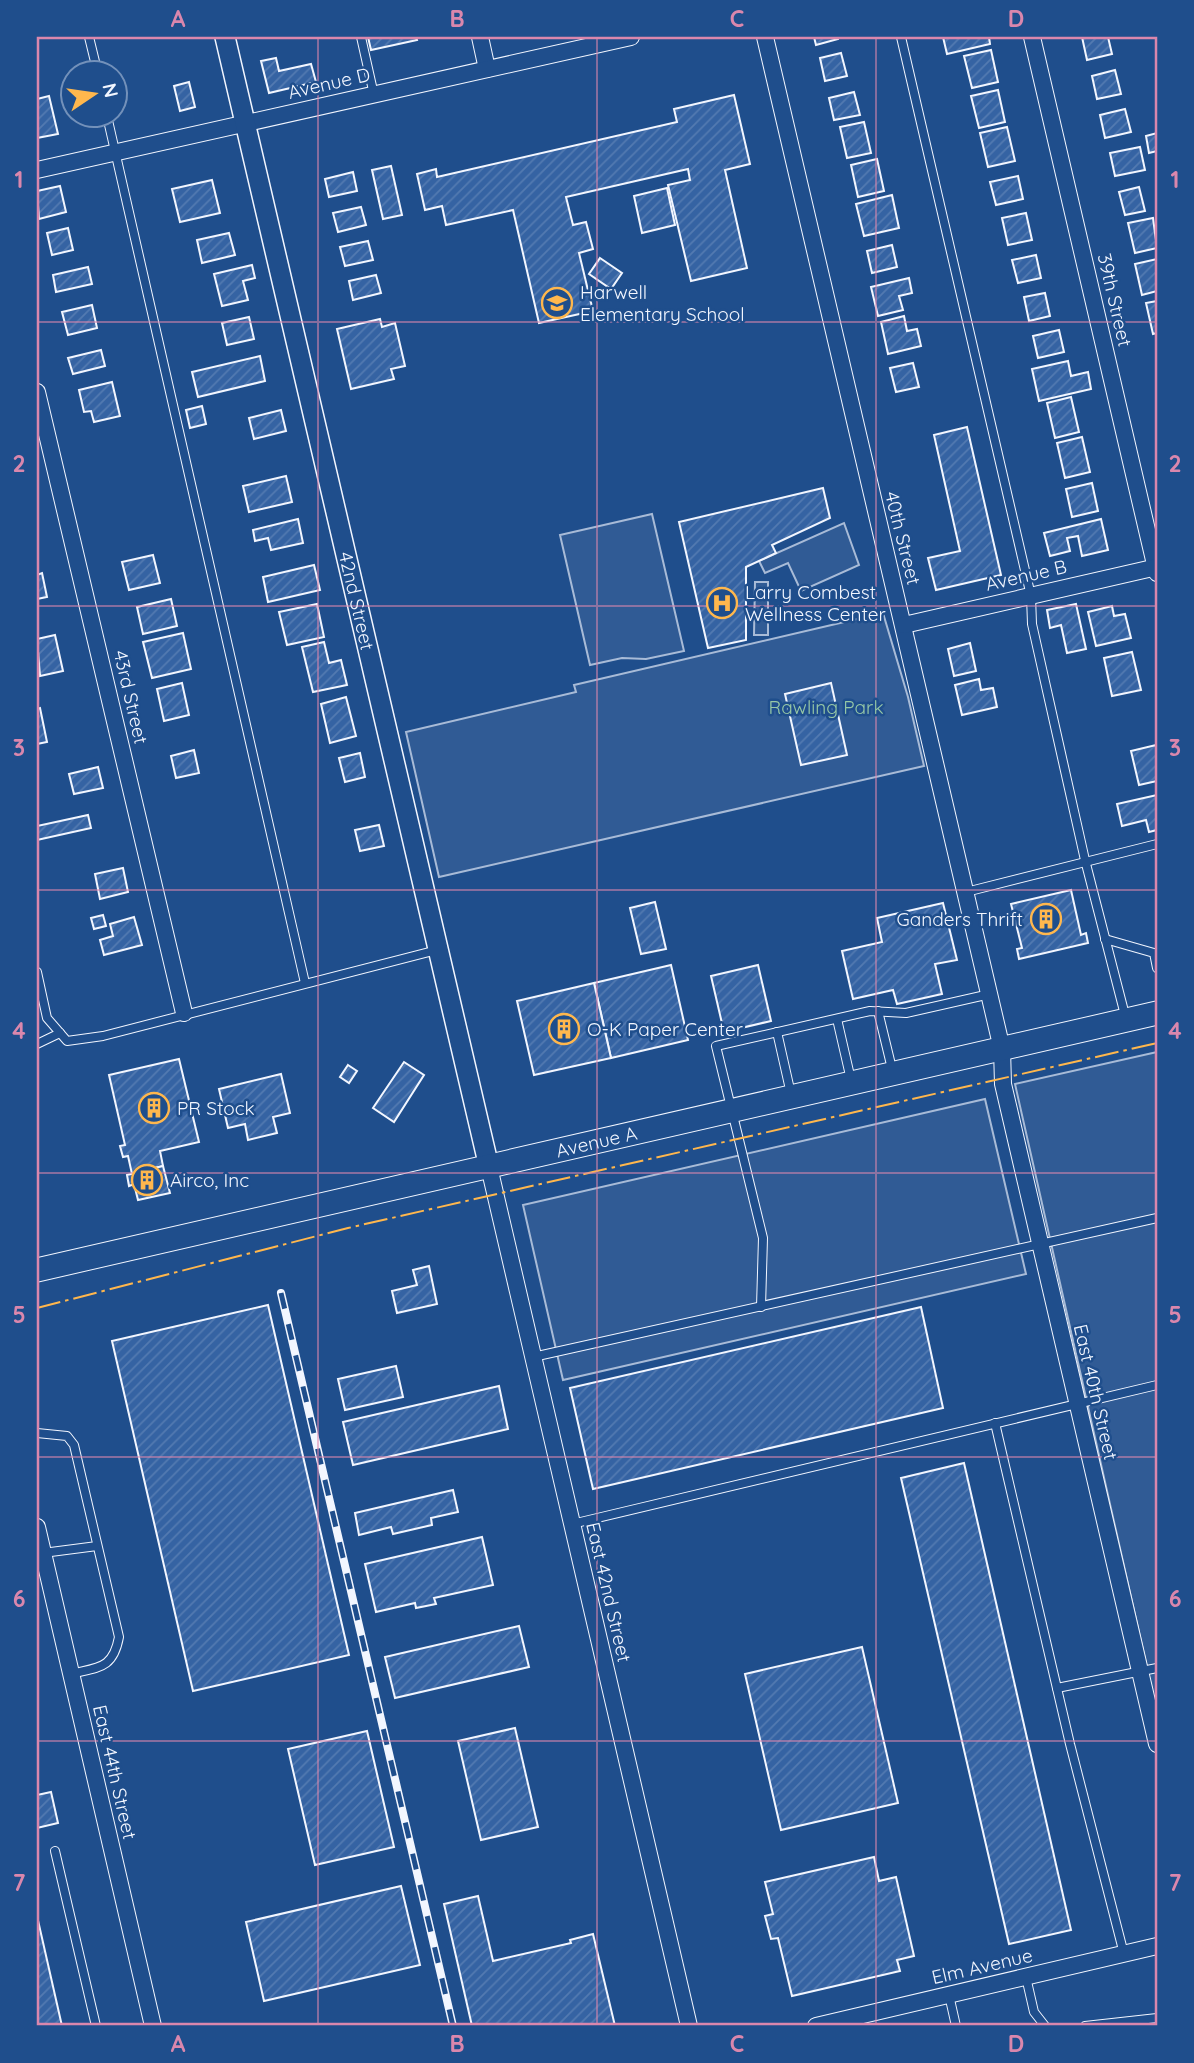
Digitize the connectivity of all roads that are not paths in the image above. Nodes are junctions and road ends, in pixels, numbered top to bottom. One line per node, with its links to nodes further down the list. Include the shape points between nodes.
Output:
1 (89, 37): 9 (lane)
2 (225, 37): 12 (street, 42nd Street)
3 (361, 37): 11 (lane)
4 (480, 37): 10 (street)
5 (765, 37): 19 (street, 40th Street)
6 (901, 37): 18 (lane)
7 (1032, 37): 17 (street, 39th Street)
8 (623, 38): 10 (street, Avenue D)
9 (95, 60)
10 (487, 69): 11 (street, Avenue D)
11 (374, 94): 12 (street, Avenue D)
12 (246, 124): 14 (street, Avenue D); 24 (street, 42nd Street)
13 (110, 130): 14 (lane)
14 (116, 153): 15 (street, Avenue D); 27 (lane)
15 (37, 170)
16 (37, 392): 30 (street, 43rd Street)
17 (1157, 569): 18 (street, Avenue B)
18 (1031, 596): 19 (street, Avenue B); 21 (lane, via 1032,624)
19 (904, 625): 22 (street, 40th Street)
20 (1157, 844): 21 (lane)
21 (1086, 860): 22 (lane); 23 (lane)
22 (966, 891): 28 (street, 40th Street)
23 (1105, 939): 25 (lane, via 1154,953); 33 (lane)
24 (438, 950): 27 (lane); 42 (street, 42nd Street)
25 (1157, 968)
26 (37, 971): 35 (lane, via 47,1018)
27 (305, 983): 30 (lane)
28 (990, 994): 29 (lane, via 906,1013); 37 (street, 40th Street)
29 (878, 1011): 32 (lane); 38 (lane)
30 (184, 1013): 35 (lane, via 91,1038 67,1041)
31 (1157, 1014): 33 (main road, Avenue A)
32 (837, 1018): 34 (lane); 39 (lane)
33 (1127, 1021): 37 (main road, Avenue A)
34 (776, 1032): 40 (lane); 41 (lane, via 716,1046)
35 (60, 1033): 36 (lane)
36 (37, 1044)
37 (1002, 1049): 38 (main road, Avenue A); 44 (street, East 40th Street, via 1003,1084)
38 (893, 1074): 39 (main road, Avenue A)
39 (852, 1083): 40 (main road, Avenue A)
40 (792, 1097): 41 (main road, Avenue A)
41 (731, 1111): 42 (main road, Avenue A); 46 (lane, via 763,1238)
42 (489, 1167): 45 (main road, Avenue A); 47 (street, East 42nd Street)
43 (1157, 1218): 44 (lane)
44 (1040, 1245): 46 (lane); 49 (street, East 40th Street)
45 (37, 1270)
46 (761, 1307): 47 (lane)
47 (533, 1357): 52 (street, East 42nd Street)
48 (1157, 1385): 49 (lane)
49 (1077, 1403): 50 (lane); 57 (street, East 40th Street)
50 (995, 1423): 52 (lane); 59 (lane)
51 (37, 1433): 54 (lane, via 67,1436 74,1444)
52 (572, 1524): 69 (street, East 42nd Street)
53 (37, 1527): 55 (street, East 44th Street)
54 (97, 1546): 55 (lane); 58 (lane, via 119,1637 116,1654 104,1666)
55 (43, 1553): 58 (street, East 44th Street)
56 (1157, 1668): 57 (lane)
57 (1140, 1671): 59 (lane); 60 (street, East 40th Street)
58 (71, 1674): 68 (street, East 44th Street)
59 (1057, 1688): 63 (lane)
60 (1157, 1744)
61 (54, 1851): 67 (lane)
62 (1157, 1946): 63 (street, Elm Avenue)
63 (1124, 1954): 64 (street, Elm Avenue)
64 (1026, 1977): 65 (street, Elm Avenue); 72 (lane, via 1034,2012)
65 (949, 1995): 70 (street, Elm Avenue); 71 (lane)
66 (1157, 2018): 73 (lane)
67 (96, 2026)
68 (153, 2026)
69 (689, 2026)
70 (816, 2026)
71 (956, 2026)
72 (1045, 2026)
73 (1085, 2026)

